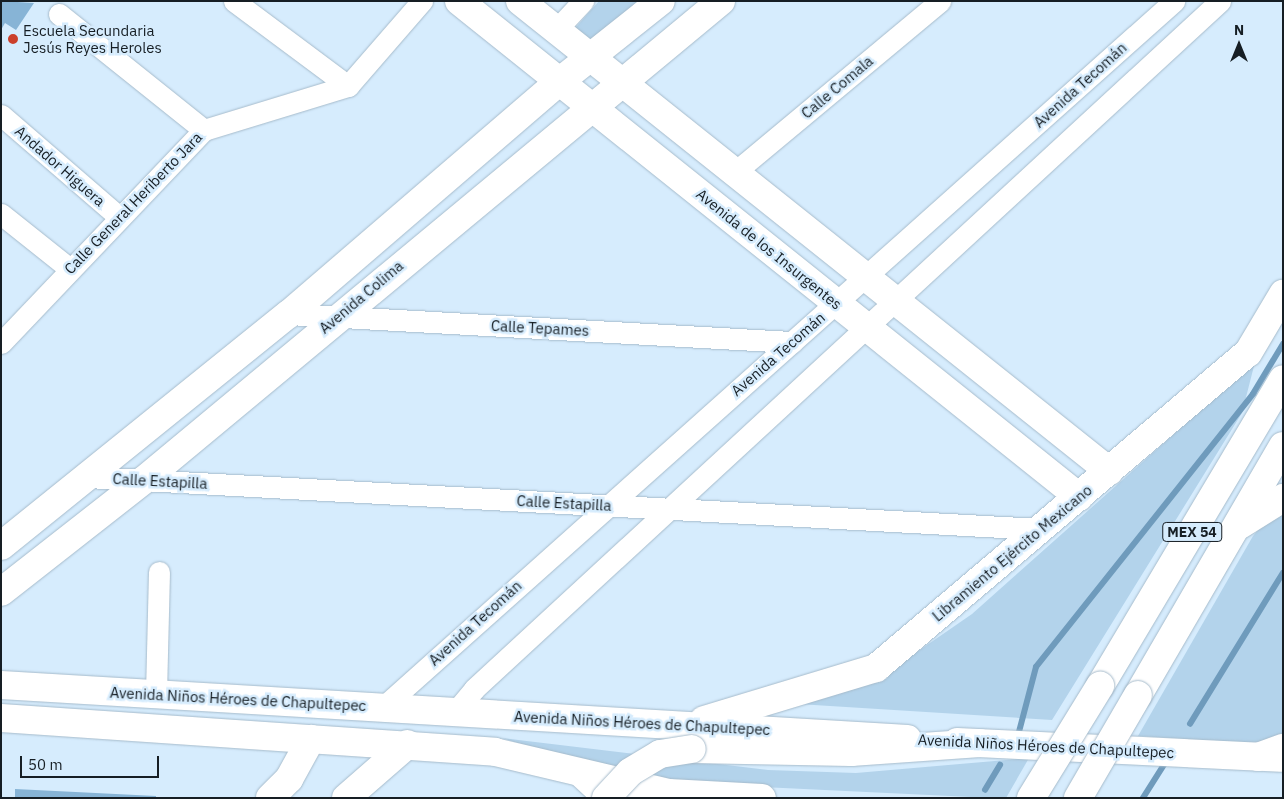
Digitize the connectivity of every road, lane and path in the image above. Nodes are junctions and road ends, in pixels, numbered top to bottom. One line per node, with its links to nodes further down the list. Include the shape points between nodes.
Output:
1 (234, 1): 16 (street)
2 (422, 1): 16 (street)
3 (459, 1): 14 (main road, Avenida de los Insurgentes)
4 (520, 1): 12 (main road)
5 (583, 1): 12 (street)
6 (661, 1): 13 (main road)
7 (721, 1): 15 (main road, Avenida Colima)
8 (940, 1): 20 (street, Calle Comala)
9 (1174, 1): 24 (street, Avenida Tecomán)
10 (1220, 1): 26 (street)
11 (60, 14): 19 (street)
12 (556, 30): 13 (main road)
13 (591, 58): 14 (main road); 15 (main road)
14 (559, 82): 17 (main road, Avenida de los Insurgentes); 28 (main road)
15 (621, 82): 17 (main road, Avenida Colima); 20 (main road)
16 (348, 86): 19 (street, Calle General Heriberto Jara)
17 (590, 106): 27 (main road, Avenida de los Insurgentes); 29 (main road, Avenida Colima)
18 (1, 115): 22 (street, Andador Higuera)
19 (204, 130): 22 (street, Calle General Heriberto Jara)
20 (735, 172): 24 (main road)
21 (1, 214): 23 (street)
22 (119, 217): 23 (street, Calle General Heriberto Jara)
23 (69, 268): 32 (street, Calle General Heriberto Jara)
24 (865, 277): 26 (main road); 27 (street, Avenida Tecomán)
25 (1283, 294): 37 (main road, Libramiento Ejército Mexicano, via 1248,353)
26 (895, 300): 30 (street); 34 (main road)
27 (836, 303): 30 (main road, Avenida de los Insurgentes); 31 (street, Avenida Tecomán)
28 (289, 314): 29 (street, Calle Tepames); 38 (main road)
29 (338, 316): 31 (street, Calle Tepames); 39 (main road, Avenida Colima)
30 (867, 327): 35 (main road, Avenida de los Insurgentes); 45 (street)
31 (792, 342): 44 (street, Avenida Tecomán)
32 (1, 343)
33 (1283, 379): 66 (main road, MEX 54, bridge)
34 (1008, 390): 35 (main road); 37 (main road)
35 (979, 415): 41 (main road, Avenida de los Insurgentes)
36 (1283, 446): 42 (main road, MEX 54)
37 (1109, 471): 41 (main road, Libramiento Ejército Mexicano)
38 (88, 477): 39 (street, Calle Estapilla); 48 (main road)
39 (144, 480): 44 (street, Calle Estapilla); 50 (main road, Avenida Colima)
40 (1283, 485): 42 (main road)
41 (1079, 496): 46 (main road, Libramiento Ejército Mexicano)
42 (1254, 496): 47 (main road, MEX 54)
43 (1283, 498): 47 (main road)
44 (605, 505): 45 (street, Calle Estapilla); 53 (street, Avenida Tecomán)
45 (668, 509): 46 (street, Calle Estapilla); 54 (street)
46 (1040, 529): 56 (main road, Libramiento Ejército Mexicano, via 876,668)
47 (1235, 529): 67 (main road, MEX 54, bridge)
48 (1, 546)
49 (159, 572): 52 (street)
50 (1, 592)
51 (1, 684): 52 (main road, Avenida Niños Héroes de Chapultepec)
52 (156, 694): 53 (main road, Avenida Niños Héroes de Chapultepec)
53 (382, 708): 54 (main road, Avenida Niños Héroes de Chapultepec)
54 (454, 712): 56 (main road, Avenida Niños Héroes de Chapultepec)
55 (1, 718): 57 (main road)
56 (689, 737): 60 (main road, Avenida Niños Héroes de Chapultepec, via 851,752 980,743); 64 (main road, bridge, via 630,772)
57 (311, 739): 58 (main road); 62 (main road, via 289,779)
58 (408, 744): 61 (main road, via 494,752); 63 (main road)
59 (1283, 748): 60 (main road)
60 (1270, 758)
61 (582, 774): 64 (main road); 65 (main road, via 669,793)
62 (270, 798)
63 (346, 798)
64 (607, 798)
65 (762, 798)
66 (1031, 798)
67 (1078, 798)

